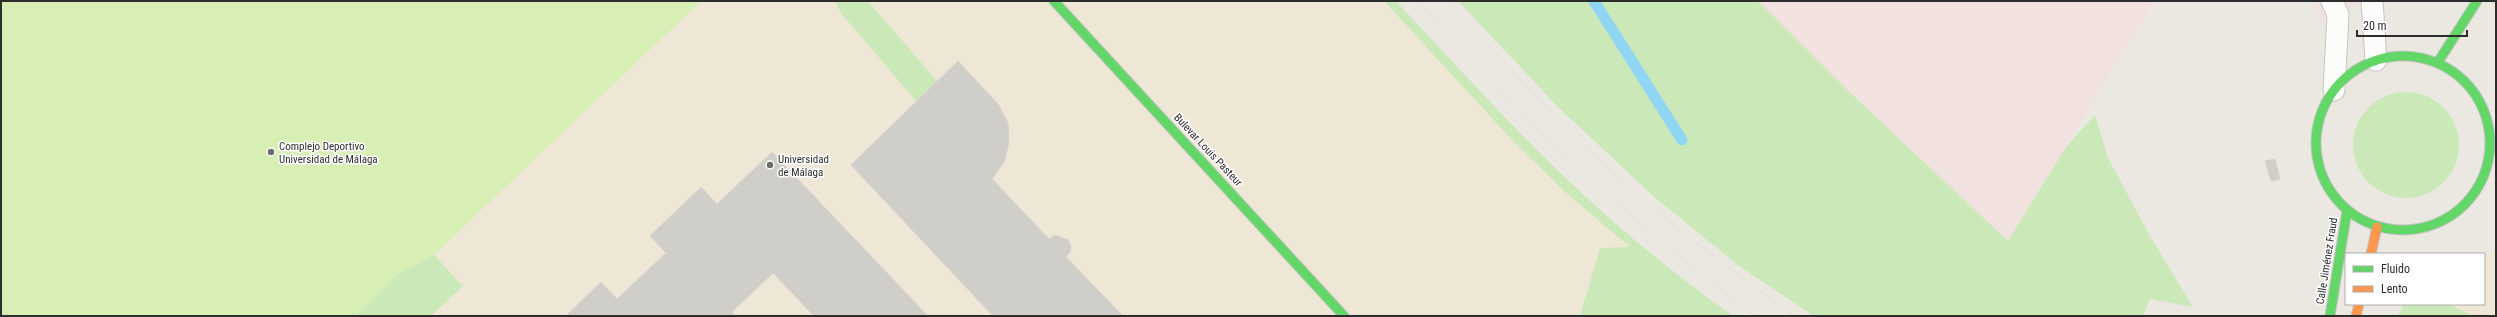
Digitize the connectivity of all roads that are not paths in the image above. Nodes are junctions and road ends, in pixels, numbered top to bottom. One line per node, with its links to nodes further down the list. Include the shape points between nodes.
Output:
1 (1054, 1): 12 (main road, Bulevar Louis Pasteur)
2 (2332, 1): 7 (lane, via 2338,15)
3 (2372, 1): 5 (lane)
4 (2477, 1): 6 (main road)
5 (2376, 60): 6 (main road, via 2407,55); 7 (main road, via 2358,68)
6 (2438, 62): 9 (main road, via 2459,75 2477,95 2485,108 2492,144 2468,204 2438,225 2400,231)
7 (2334, 90): 8 (main road, via 2320,116 2316,140 2321,174 2336,199)
8 (2347, 211): 9 (main road); 13 (main road, Calle Jiménez Fraud)
9 (2377, 227): 10 (main road)
10 (2371, 253)
11 (2359, 305): 14 (main road)
12 (1344, 316)
13 (2330, 316)
14 (2356, 316)

